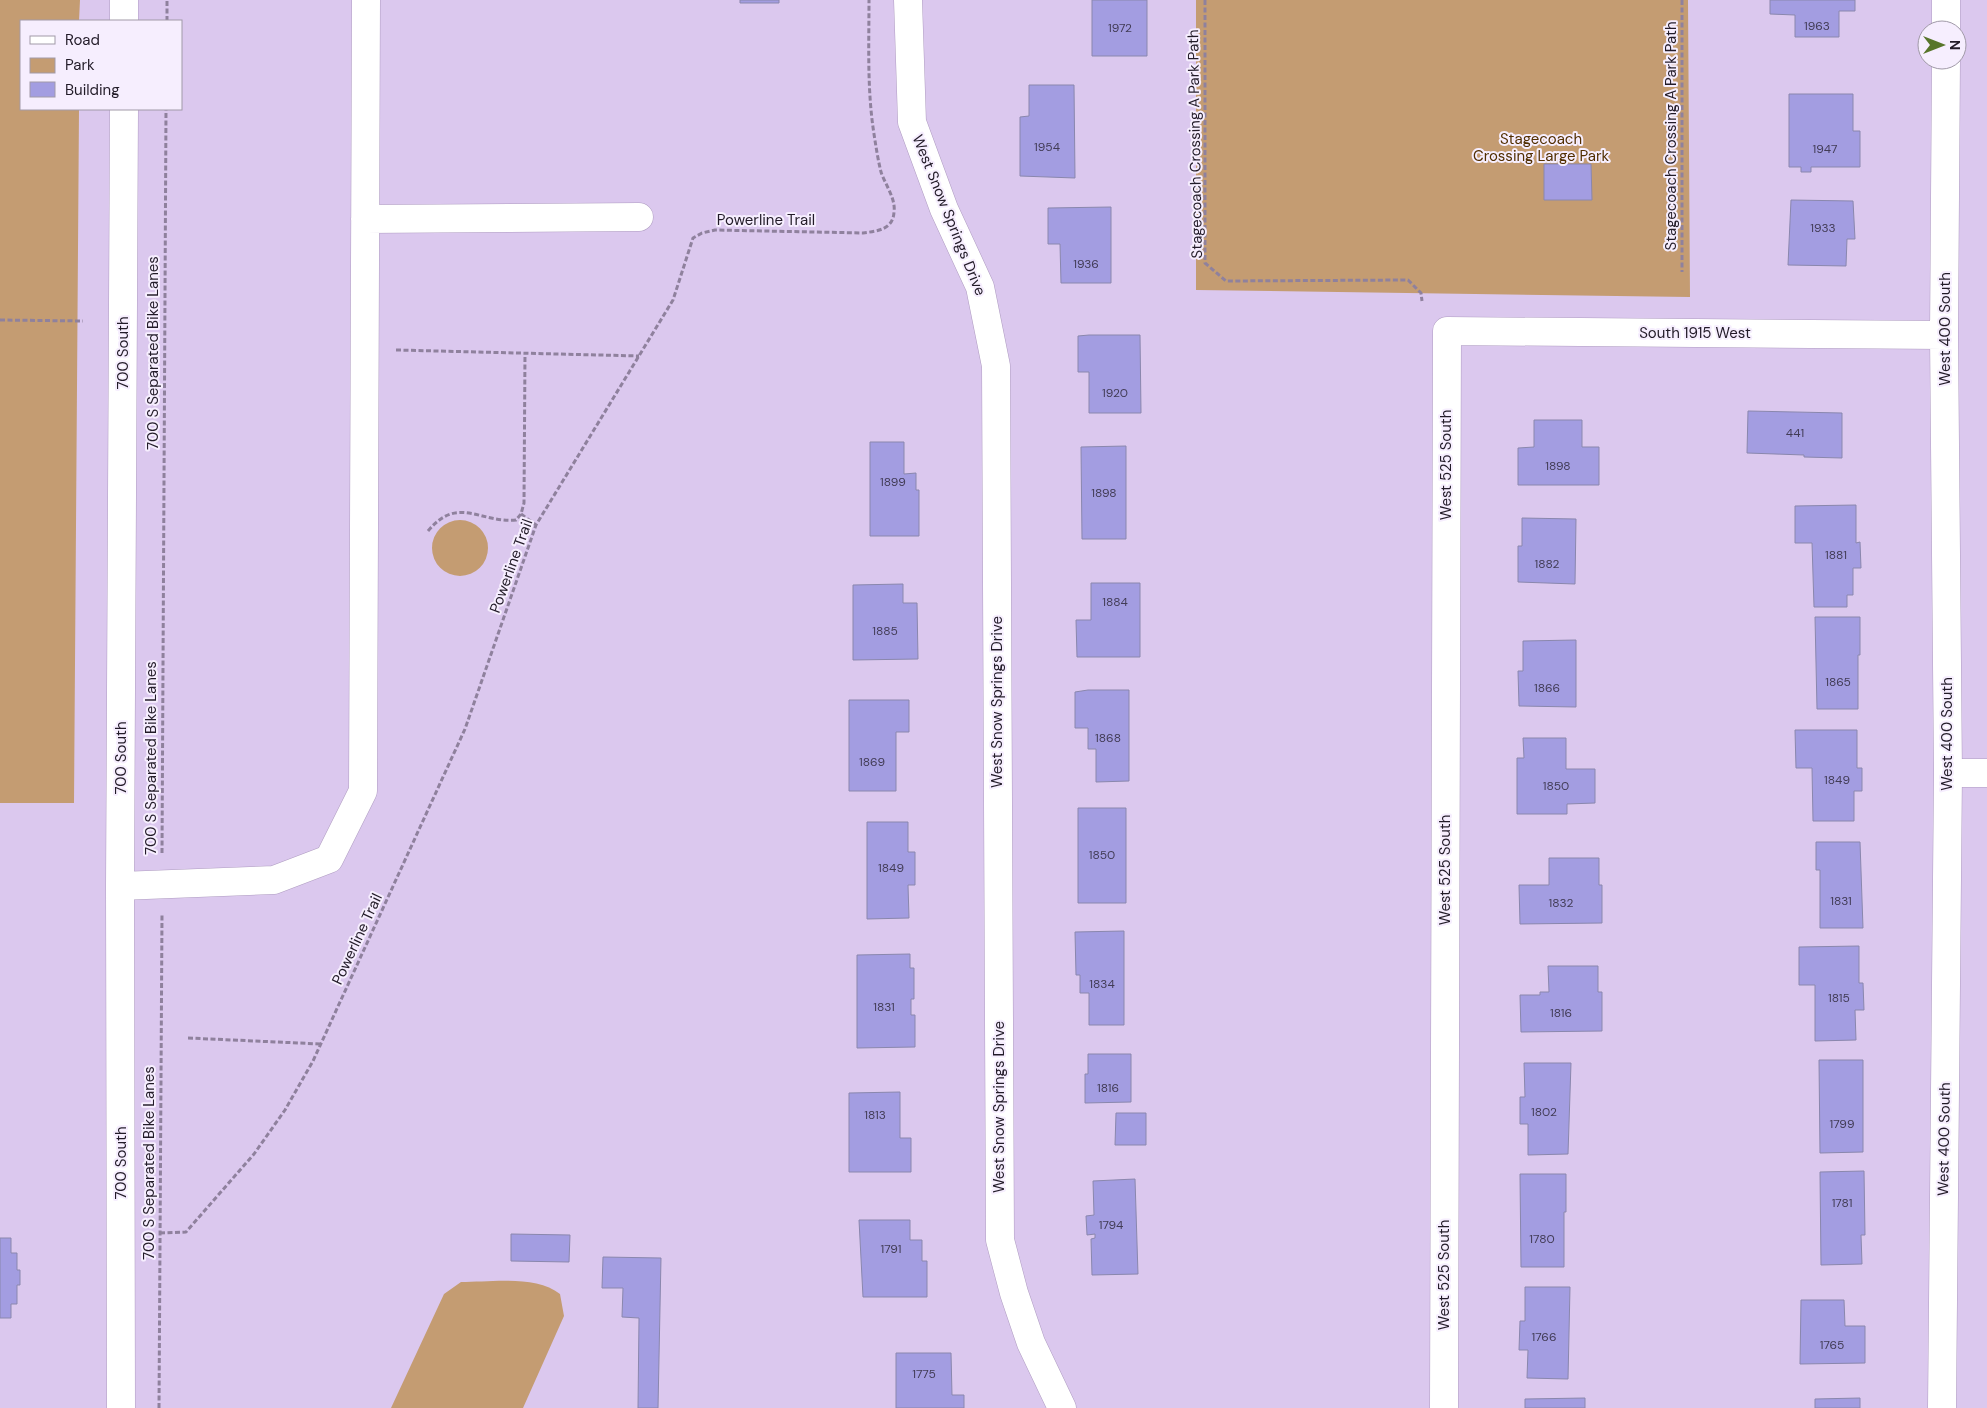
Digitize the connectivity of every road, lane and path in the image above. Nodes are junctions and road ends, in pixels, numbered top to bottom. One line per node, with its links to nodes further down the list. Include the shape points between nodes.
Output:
1 (124, 0): 9 (street)
2 (167, 0): 10 (path)
3 (366, 0): 16 (street)
4 (869, 0): 25 (path, Powerline Trail, via 869,91 881,171 895,212 891,222 885,228 863,233 715,230 702,233 693,238 673,300)
5 (908, 0): 38 (street, West Snow Springs Drive, via 912,122 944,209 980,287 996,366 1000,1240 1031,1343)
6 (1205, 0): 18 (path, Stagecoach Crossing A Park Path, via 1205,263 1226,281 1408,280 1421,293)
7 (1682, 0): 17 (path, Stagecoach Crossing A Park Path)
8 (1946, 0): 11 (street)
9 (124, 20)
10 (166, 20)
11 (1946, 20)
12 (1946, 70): 22 (street, West 400 South)
13 (124, 110): 32 (street, 700 South)
14 (166, 110): 31 (path, 700 S Separated Bike Lanes)
15 (639, 216): 16 (street)
16 (365, 219): 31 (street, via 363,791 329,859 274,880)
17 (1682, 272)
18 (1422, 301)
19 (0, 320): 20 (path)
20 (83, 321)
21 (1446, 331): 22 (street, South 1915 West); 39 (street, West 525 South)
22 (1944, 335): 29 (street, West 400 South)
23 (396, 350): 24 (path)
24 (525, 353): 25 (path); 26 (path, via 524,503)
25 (639, 356): 27 (path, Powerline Trail)
26 (521, 514): 27 (path); 28 (path, via 516,520 502,521 458,511 437,520)
27 (536, 525): 34 (path, Powerline Trail, via 465,729)
28 (428, 531)
29 (1948, 773): 30 (street); 40 (street, West 400 South)
30 (1987, 773)
31 (162, 885): 32 (street); 35 (path, 700 S Separated Bike Lanes)
32 (120, 886): 36 (street, 700 South)
33 (188, 1038): 34 (path)
34 (321, 1044): 35 (path, Powerline Trail, via 285,1110 254,1154 186,1232)
35 (160, 1233): 37 (path, 700 S Separated Bike Lanes)
36 (121, 1408)
37 (159, 1408)
38 (1062, 1408)
39 (1444, 1408)
40 (1942, 1408)

